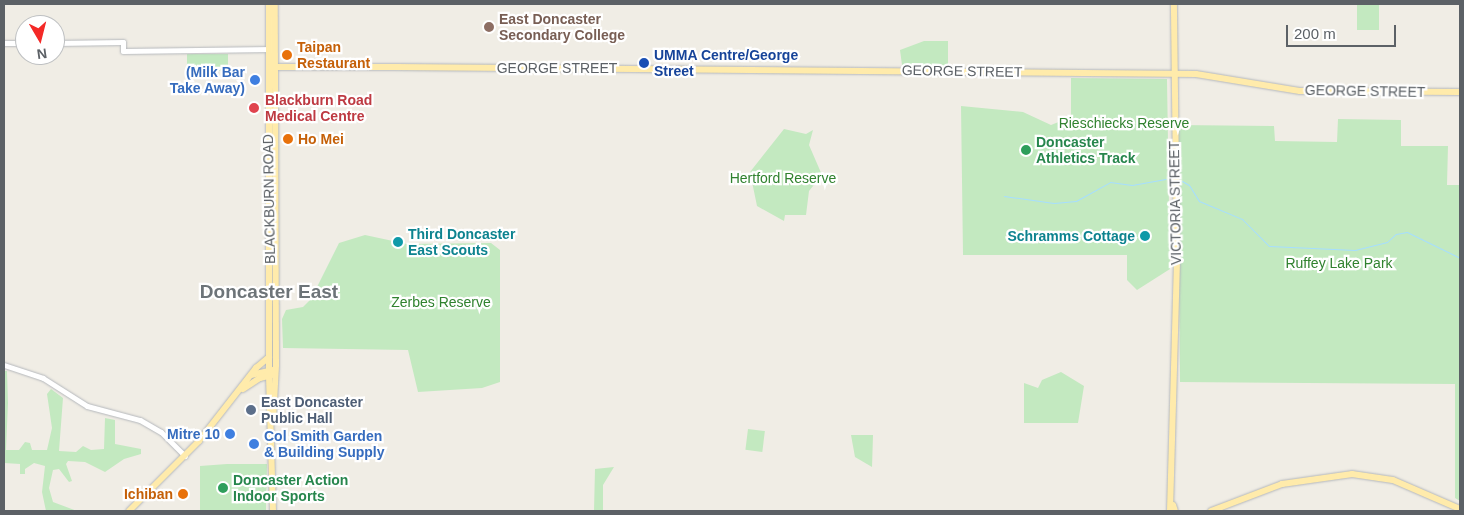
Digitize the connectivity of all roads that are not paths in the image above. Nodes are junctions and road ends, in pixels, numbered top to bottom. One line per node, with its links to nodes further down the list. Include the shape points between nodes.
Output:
1 (269, 4): 5 (main road, BLACKBURN ROAD)
2 (275, 4): 5 (main road, BLACKBURN ROAD)
3 (1174, 4): 7 (main road, VICTORIA STREET)
4 (65, 44): 5 (street, via 104,44 135,50)
5 (271, 49): 6 (main road, BLACKBURN ROAD)
6 (271, 67): 7 (main road, GEORGE STREET); 9 (main road, BLACKBURN ROAD)
7 (1174, 75): 8 (main road, GEORGE STREET, via 1206,75 1300,91); 21 (main road, VICTORIA STREET, via 1177,258)
8 (1460, 92)
9 (271, 173): 10 (main road, BLACKBURN ROAD); 12 (main road, BLACKBURN ROAD)
10 (269, 356): 13 (main road, BLACKBURN ROAD); 14 (main road)
11 (4, 365): 17 (street, via 43,378 86,406 140,420 161,432)
12 (276, 370): 13 (main road); 16 (main road, BLACKBURN ROAD)
13 (269, 373): 14 (main road); 15 (main road); 16 (main road, BLACKBURN ROAD)
14 (250, 375): 15 (main road)
15 (240, 391): 17 (main road)
16 (272, 425): 23 (main road, BLACKBURN ROAD)
17 (185, 456): 22 (main road)
18 (1243, 498): 19 (main road, via 1290,482 1358,474 1393,480); 24 (main road); 25 (main road)
19 (1449, 508): 20 (main road)
20 (1460, 509)
21 (1173, 510)
22 (128, 511)
23 (273, 511)
24 (1211, 511)
25 (1220, 511)

